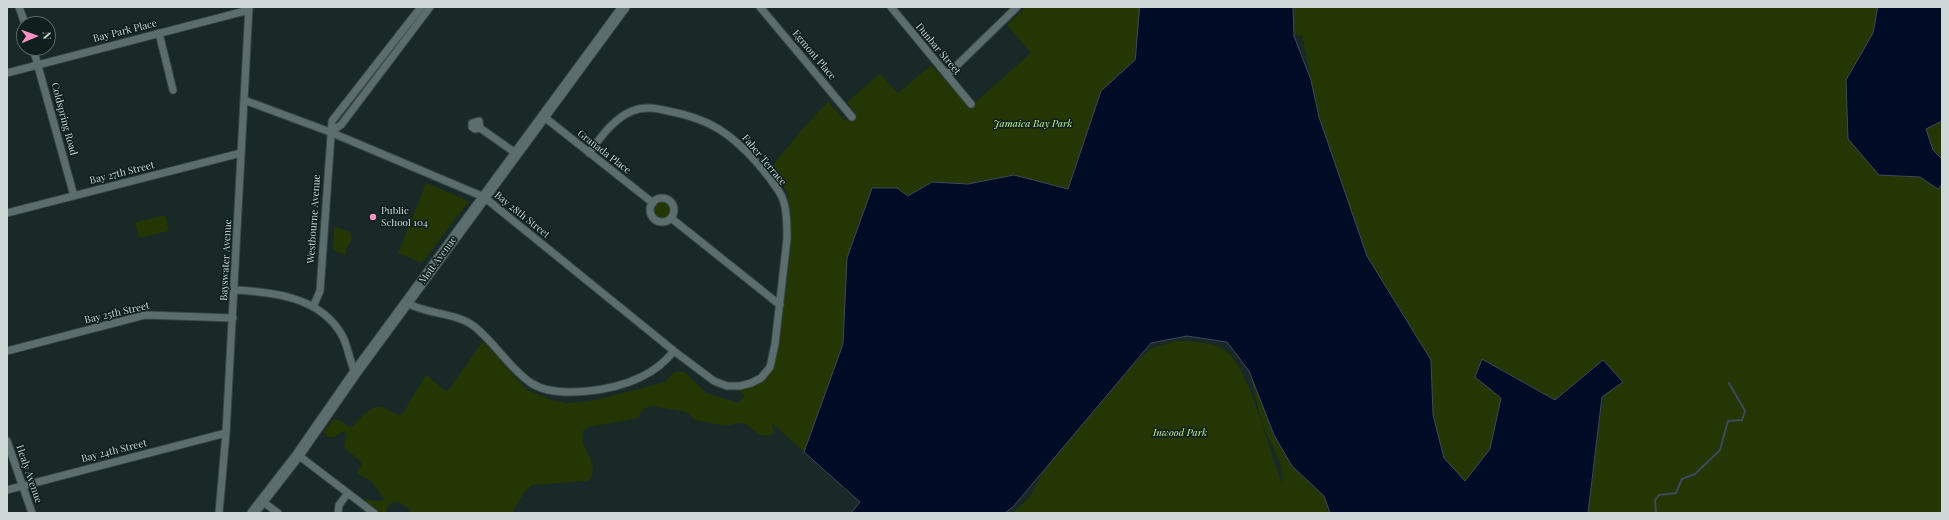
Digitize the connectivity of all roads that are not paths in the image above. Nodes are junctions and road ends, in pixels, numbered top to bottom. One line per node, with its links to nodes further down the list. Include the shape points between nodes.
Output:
1 (624, 7): 15 (street, Mott Avenue)
2 (760, 7): 16 (street, Egmont Place)
3 (1017, 7): 11 (street)
4 (249, 8): 7 (street, Bay Park Place); 13 (street, Bayswater Avenue)
5 (424, 8): 18 (street, Westbourne Avenue, via 332,121)
6 (894, 8): 11 (street, Dunbar Street)
7 (159, 33): 9 (street, Bay Park Place); 12 (street)
8 (36, 56): 9 (street, Coldspring Road)
9 (38, 64): 10 (street, Bay Park Place); 22 (street, Coldspring Road)
10 (7, 73)
11 (947, 75): 14 (street, Dunbar Street)
12 (173, 90)
13 (244, 100): 18 (street, Bay 28th Street); 19 (street, Bayswater Avenue)
14 (971, 104)
15 (543, 116): 20 (street, Granada Place); 21 (street, Mott Avenue)
16 (852, 117)
17 (480, 128): 21 (street)
18 (330, 132): 23 (street, Bay 28th Street); 30 (street, Westbourne Avenue, via 321,287)
19 (242, 153): 22 (street, Bay 27th Street); 27 (street, Bayswater Avenue)
20 (589, 153): 24 (street, Granada Place); 29 (street, Faber Terrace, via 617,120 643,108 688,114 727,133 768,176 783,199 787,239)
21 (516, 154): 23 (street, Mott Avenue)
22 (74, 196): 25 (street, Bay 27th Street)
23 (484, 197): 28 (street, Mott Avenue); 33 (street, Bay 28th Street)
24 (653, 203): 26 (street, via 650,210 657,220 665,222); 26 (street, via 663,198 670,201 674,207)
25 (7, 213)
26 (672, 218): 29 (street)
27 (234, 290): 30 (street, via 276,293); 31 (street, Bayswater Avenue)
28 (407, 303): 33 (street, via 418,310 462,320 475,327 531,383 553,391 574,392 640,378 657,368); 34 (street, Mott Avenue)
29 (780, 304): 35 (street, Faber Terrace, via 774,350 768,370 756,380)
30 (313, 307): 34 (street, via 325,316 343,338)
31 (233, 318): 32 (street, Bay 25th Street, via 146,315); 36 (street, Bayswater Avenue)
32 (7, 351)
33 (674, 351): 35 (street, Bay 28th Street, via 714,381)
34 (355, 373): 38 (street, Mott Avenue)
35 (735, 387)
36 (226, 433): 39 (street, Bay 24th Street); 44 (street, Bayswater Avenue)
37 (7, 441): 39 (street, Healy Avenue)
38 (298, 455): 41 (street); 42 (street, Mott Avenue)
39 (22, 485): 40 (street, Bay 24th Street); 43 (street, Healy Avenue)
40 (7, 490)
41 (348, 493): 47 (street, via 339,505); 48 (street)
42 (262, 501): 45 (street, Mott Avenue); 46 (street)
43 (32, 513)
44 (219, 513)
45 (253, 513)
46 (278, 513)
47 (338, 513)
48 (374, 513)

